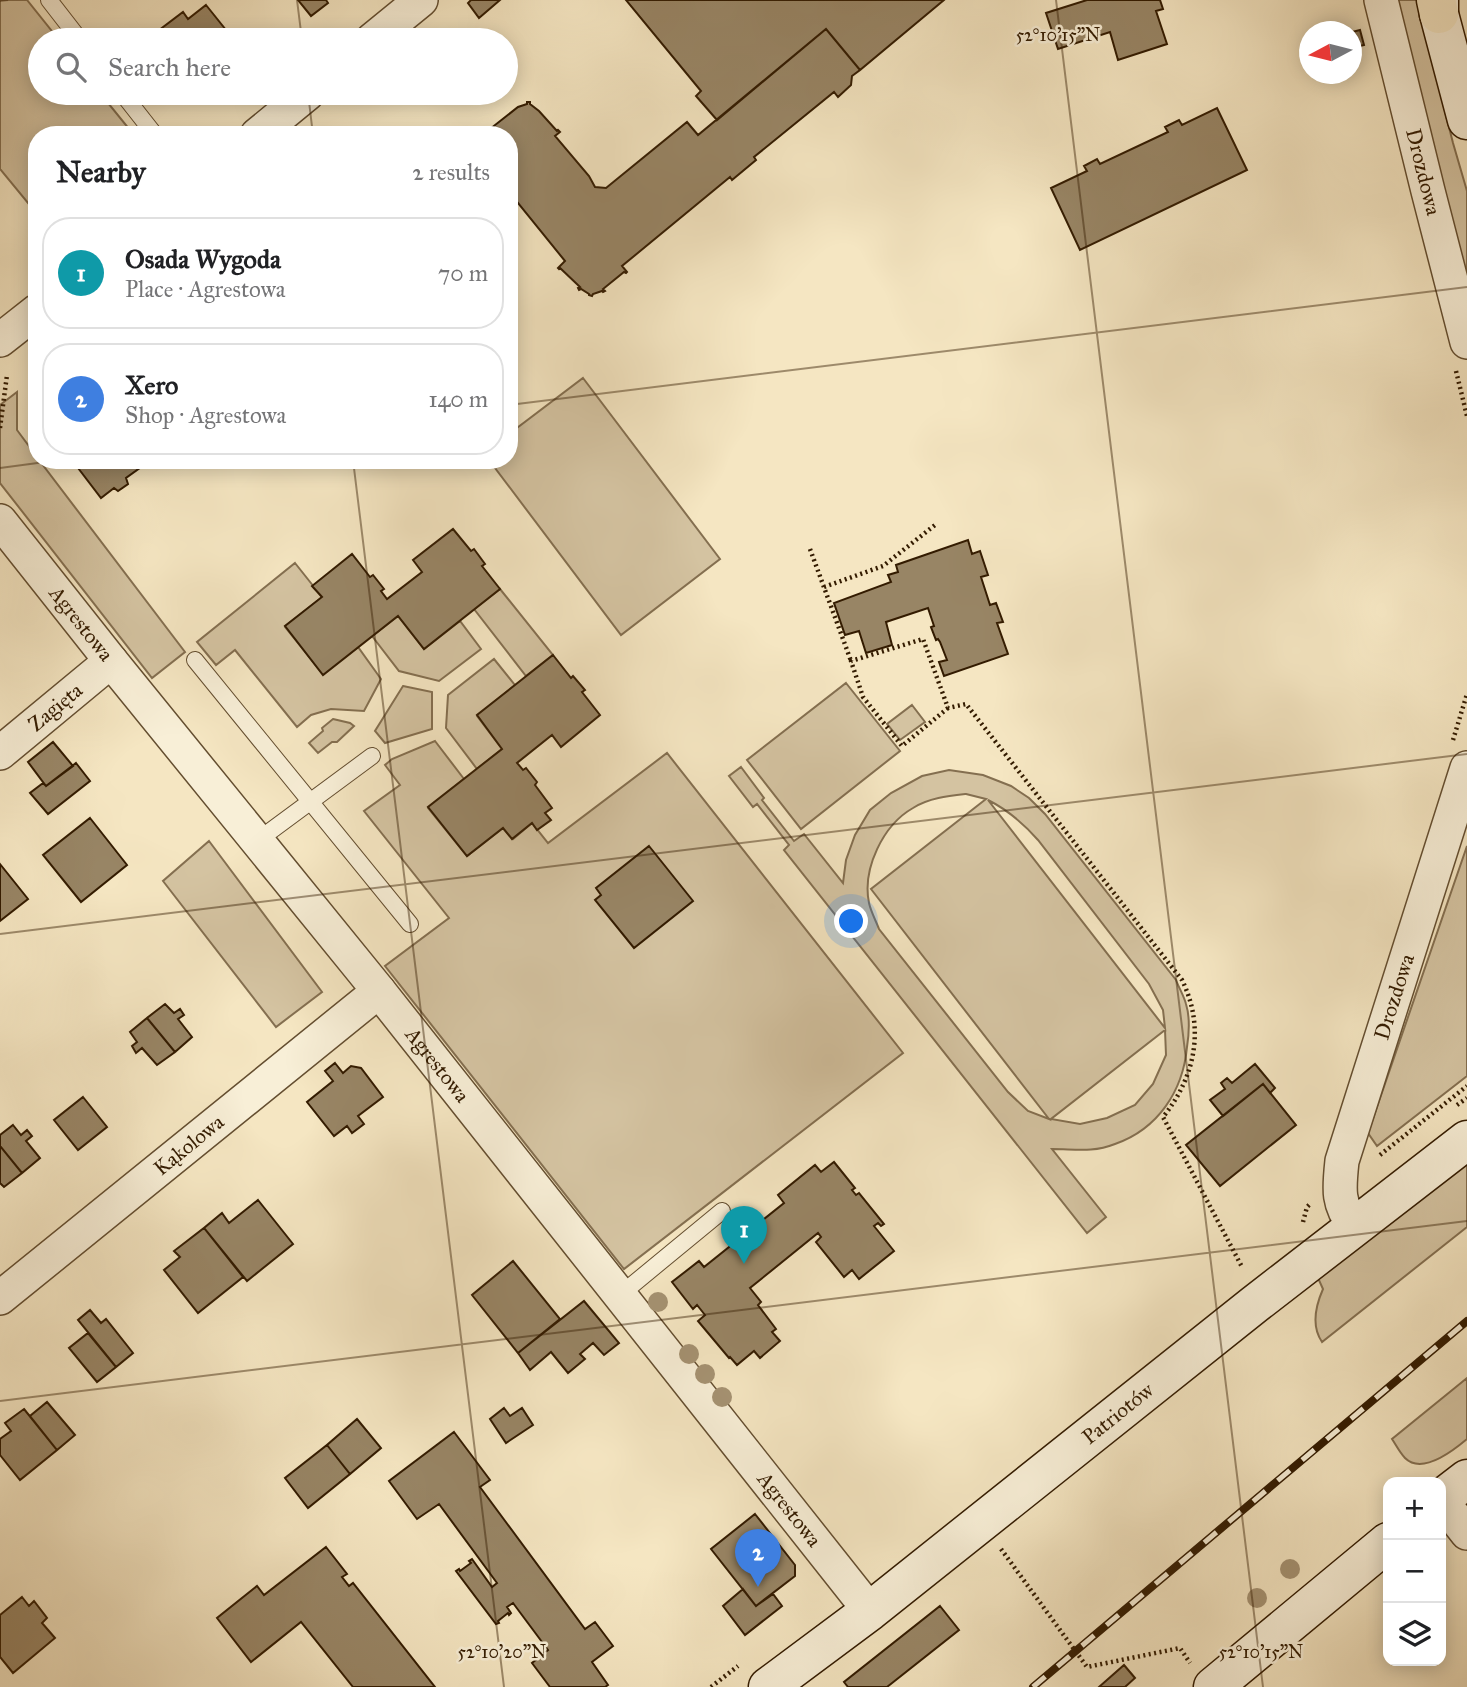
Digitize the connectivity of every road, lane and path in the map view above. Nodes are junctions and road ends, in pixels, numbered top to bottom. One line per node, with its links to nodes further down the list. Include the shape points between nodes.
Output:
1 (49, 0): 5 (lane)
2 (421, 0): 6 (street)
3 (1381, 0): 14 (street, Drozdowa)
4 (1438, 4): 9 (main road)
5 (71, 28)
6 (387, 28)
7 (131, 105): 10 (lane)
8 (293, 105): 11 (street)
9 (1467, 120)
10 (148, 126)
11 (268, 126)
12 (28, 318): 13 (street)
13 (0, 340)
14 (1467, 342)
15 (7, 375): 16 (path)
16 (0, 428)
17 (0, 521): 22 (street, Agrestowa)
18 (935, 525): 20 (path, via 883,566)
19 (810, 550): 20 (path)
20 (824, 587): 23 (path)
21 (195, 660): 28 (lane)
22 (111, 661): 25 (street, Zagięta); 29 (street, Agrestowa)
23 (851, 661): 24 (path, via 923,639); 24 (path, via 863,696 902,746)
24 (948, 708): 37 (path, via 966,704 1182,979 1194,1010 1194,1047 1180,1091 1163,1117)
25 (0, 753)
26 (372, 756): 28 (lane)
27 (1467, 768): 36 (street, Drozdowa, via 1342,1161 1342,1203)
28 (310, 802): 29 (lane); 30 (lane)
29 (257, 841): 31 (street, Agrestowa)
30 (410, 924)
31 (379, 991): 38 (street, Agrestowa); 39 (street, Kąkolowa)
32 (1467, 1086): 34 (path)
33 (1467, 1140): 36 (main road, Patriotów)
34 (1378, 1156)
35 (722, 1211): 38 (lane)
36 (1355, 1227): 46 (main road, Patriotów)
37 (1242, 1267)
38 (620, 1295): 46 (street, Agrestowa)
39 (0, 1298)
40 (1467, 1479): 41 (main road)
41 (1446, 1496)
42 (1446, 1506): 43 (street)
43 (1467, 1533)
44 (994, 1540): 47 (path, via 1087,1667 1180,1648)
45 (1383, 1546): 47 (main road)
46 (870, 1611): 48 (main road, Patriotów)
47 (1223, 1676)
48 (768, 1687)

